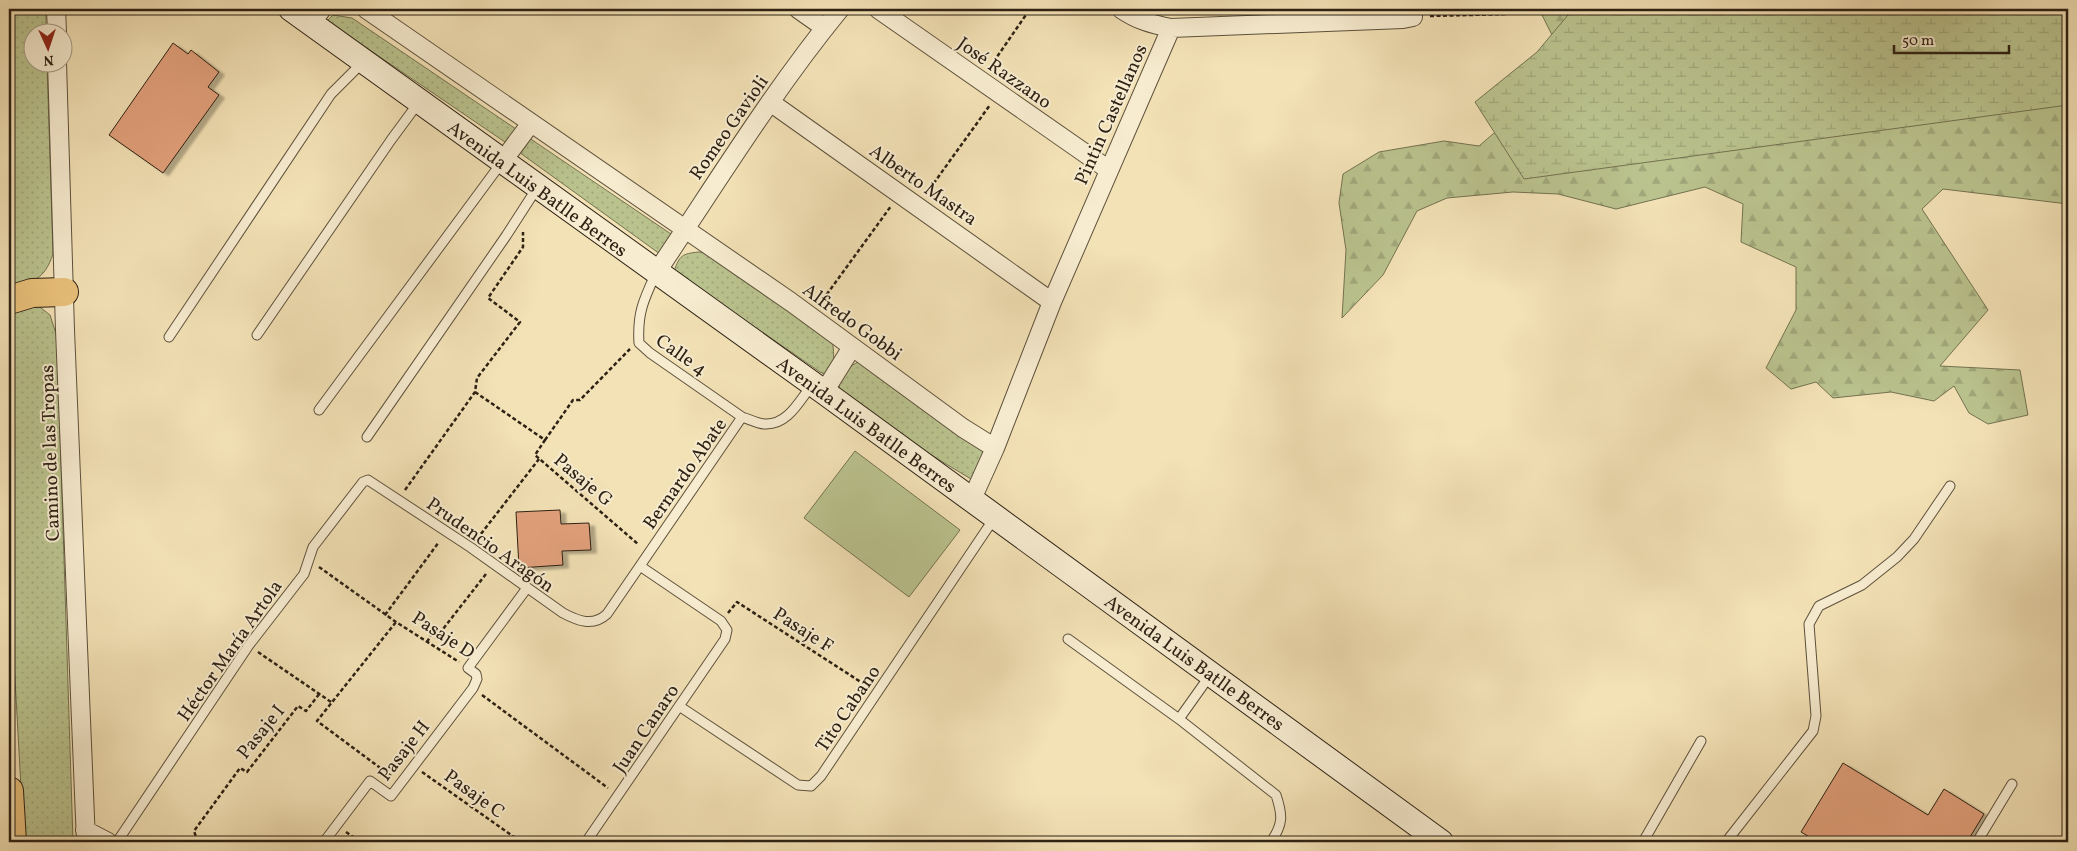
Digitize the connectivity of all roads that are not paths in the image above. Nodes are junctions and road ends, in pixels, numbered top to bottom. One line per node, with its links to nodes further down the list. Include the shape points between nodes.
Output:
1 (56, 9): 11 (street)
2 (291, 9): 9 (main road, Avenida Luis Batlle Berres)
3 (366, 9): 18 (street, Alfredo Gobbi)
4 (798, 9): 12 (street)
5 (840, 9): 12 (street, Romeo Gavioli)
6 (878, 9): 20 (street, José Razzano)
7 (1121, 9): 13 (street, via 1145,23)
8 (1413, 13): 10 (street, via 1403,19)
9 (316, 16): 14 (main road, Avenida Luis Batlle Berres)
10 (1263, 16): 13 (street)
11 (57, 22)
12 (824, 28): 17 (street, Romeo Gavioli)
13 (1171, 28): 20 (street, Pintin Castellanos)
14 (363, 61): 16 (main road, Avenida Luis Batlle Berres); 28 (lane, via 331,94)
15 (58, 72): 24 (street, Camino de las Tropas)
16 (420, 102): 19 (main road, Avenida Luis Batlle Berres); 27 (lane)
17 (770, 102): 22 (street, Romeo Gavioli); 26 (street, Alberto Mastra)
18 (531, 123): 19 (street); 22 (street, Alfredo Gobbi)
19 (502, 162): 21 (main road, Avenida Luis Batlle Berres); 31 (lane)
20 (1109, 170): 26 (street, Pintin Castellanos)
21 (538, 187): 23 (main road, Avenida Luis Batlle Berres); 33 (lane)
22 (685, 230): 23 (street, Romeo Gavioli); 29 (street, Alfredo Gobbi)
23 (656, 273): 30 (main road, Avenida Luis Batlle Berres); 32 (lane, Calle 4, via 641,303 639,343 650,354)
24 (64, 292): 25 (highway, via 32,293); 50 (street, Camino de las Tropas)
25 (9, 300)
26 (1052, 302): 34 (street, Pintin Castellanos)
27 (258, 335)
28 (169, 337)
29 (852, 348): 30 (street); 34 (street, Alfredo Gobbi)
30 (818, 388): 32 (lane, Bernardo Abate, via 777,423 764,424); 37 (main road, Avenida Luis Batlle Berres)
31 (319, 410)
32 (742, 417): 39 (lane, Bernardo Abate)
33 (367, 437)
34 (995, 448): 37 (street, Pintin Castellanos)
35 (368, 480): 40 (lane, Prudencio Aragón); 53 (lane, Héctor María Artola, via 362,482 313,547 304,574 249,646)
36 (1950, 486): 59 (lane, via 1914,539 1897,557 1862,585 1819,606 1812,616 1816,716 1813,731)
37 (972, 499): 38 (main road, Avenida Luis Batlle Berres)
38 (995, 516): 43 (main road, Avenida Luis Batlle Berres); 45 (lane, Tito Cabano, via 821,776 811,786 798,785)
39 (640, 566): 41 (lane, Bernardo Abate); 45 (lane, Juan Canaro, via 721,621 727,630 726,639)
40 (528, 588): 41 (lane, Prudencio Aragón, via 577,621); 44 (lane, Pasaje D, via 468,668 476,674)
41 (600, 620)
42 (1068, 639): 46 (lane)
43 (1211, 674): 46 (lane); 57 (main road, Avenida Luis Batlle Berres)
44 (473, 688): 54 (lane, Pasaje H, via 391,796 370,781)
45 (679, 706): 55 (lane, Juan Canaro)
46 (1179, 719): 56 (lane, via 1276,796 1282,813 1279,829)
47 (1701, 741): 58 (lane)
48 (2012, 784): 60 (lane)
49 (9, 792): 51 (highway)
50 (85, 836): 52 (street)
51 (12, 842)
52 (108, 842)
53 (117, 842)
54 (324, 842)
55 (586, 842)
56 (1271, 842)
57 (1441, 842)
58 (1643, 842)
59 (1726, 842)
60 (1977, 842)

